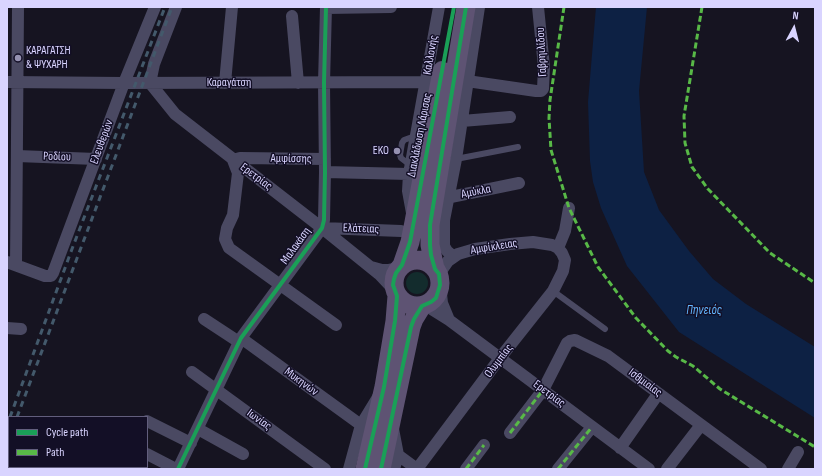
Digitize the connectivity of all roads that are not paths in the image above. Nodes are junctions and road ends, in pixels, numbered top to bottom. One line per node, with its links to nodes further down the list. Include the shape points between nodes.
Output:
1 (18, 7): 17 (street)
2 (155, 7): 20 (street, Ελευθερών)
3 (176, 7): 21 (street, via 154,64)
4 (232, 7): 22 (street)
5 (326, 7): 6 (street); 18 (street, Μαλακάση)
6 (391, 7)
7 (439, 7): 19 (street, Καλλoνής)
8 (454, 7): 15 (main road, Διακλάδωση Λάρισας)
9 (466, 7): 35 (main road, Διακλάδωση Λάρισας)
10 (472, 7): 14 (street)
11 (479, 7): 14 (street)
12 (538, 7): 16 (street, Γαβρηιλίδου, via 544,67 543,89 536,91)
13 (292, 16): 23 (street)
14 (476, 24): 16 (street)
15 (444, 64): 19 (street); 37 (main road, Διακλάδωση Λάρισας)
16 (467, 81): 25 (street)
17 (12, 82): 20 (street, Καραγάτση); 27 (street)
18 (324, 82): 19 (street, Καραγάτση); 23 (street, Καραγάτση); 31 (street, Μαλακάση)
19 (426, 82): 32 (street, Καλλoνής)
20 (124, 83): 21 (street, Καραγάτση); 29 (street, Ελευθερών)
21 (150, 83): 22 (street, Καραγάτση); 30 (street, Ερετρίας, via 175,114)
22 (225, 83): 23 (street, Καραγάτση)
23 (298, 83)
24 (510, 117): 25 (street)
25 (462, 120): 28 (street)
26 (518, 147): 28 (lane)
27 (17, 156): 29 (street, Ροδίου); 41 (street)
28 (456, 158): 35 (street)
29 (96, 159): 41 (street, Ελευθερών, via 51,276)
30 (233, 160): 31 (street, Αμφίσσης); 38 (street, Ερετρίας); 45 (street, via 238,172 232,215 225,239 229,248)
31 (325, 160): 33 (street, Μαλακάση)
32 (410, 170): 33 (street, Αμφίσσης); 37 (street, Καλλoνής)
33 (325, 172): 38 (street, Μαλακάση)
34 (519, 184): 35 (street, Αμύκλα)
35 (441, 199): 40 (street, via 444,244); 44 (main road, Διακλάδωση Λάρισας, via 430,225 431,255)
36 (569, 208): 39 (street, via 565,231)
37 (408, 226): 38 (street, Ελάτειας); 43 (main road, Διακλάδωση Λάρισας, via 410,242)
38 (322, 228): 42 (street, Ερετρίας); 45 (street, Μαλακάση)
39 (558, 248): 40 (street, Αμφίκλειας, via 546,243 525,243 475,249); 46 (street, Ολυμπίας, via 564,257 564,266)
40 (453, 256): 44 (street)
41 (11, 264)
42 (368, 266): 43 (street, Ερετρίας, via 382,270); 47 (street, Ερετρίας, via 379,274)
43 (400, 267): 44 (main road, via 415,260 423,261 430,264); 47 (main road, via 394,279)
44 (438, 276): 48 (main road, via 439,292 436,298); 50 (street, via 442,303)
45 (280, 285): 51 (street); 55 (street, Μαλακάση)
46 (553, 291): 54 (lane); 56 (street, Ολυμπίας)
47 (396, 294): 48 (main road, via 408,305); 58 (main road, via 395,321)
48 (424, 306): 50 (street, Ερετρίας); 63 (main road, via 418,312 411,328)
49 (204, 319): 55 (street, Μυκηνών)
50 (449, 320): 56 (street, Ερετρίας)
51 (336, 325)
52 (7, 328): 53 (street)
53 (21, 329)
54 (605, 329)
55 (240, 340): 59 (street, Μαλακάση); 64 (street, Μυκηνών)
56 (500, 358): 60 (street, Ερετρίας); 82 (street, Ολυμπίας)
57 (192, 372): 59 (street, Ιωνίας)
58 (384, 387): 64 (street); 79 (main road)
59 (216, 389): 67 (street, Μαλακάση); 77 (street, Ιωνίας)
60 (543, 390): 61 (street, Ισθμιαίας, via 566,343 575,340 608,356); 66 (street, Ερετρίας); 68 (street, Ισθμιαίας)
61 (658, 394): 65 (street, Ισθμιαίας); 71 (street)
62 (148, 422): 69 (street)
63 (391, 423): 75 (street); 80 (main road)
64 (361, 425): 78 (street)
65 (701, 425): 86 (street); 87 (street, Ισθμιαίας)
66 (592, 427): 71 (street, Ερετρίας); 84 (street)
67 (198, 429): 69 (street, Μαλακάση); 74 (street)
68 (510, 433)
69 (191, 443): 76 (street, Μαλακάση)
70 (484, 445): 83 (street)
71 (620, 448): 85 (street, Ερετρίας)
72 (798, 452): 88 (street)
73 (148, 454): 76 (street)
74 (243, 454)
75 (398, 455): 81 (street); 82 (street)
76 (177, 469)
77 (325, 469)
78 (349, 469)
79 (365, 469)
80 (381, 469)
81 (394, 469)
82 (417, 469)
83 (466, 469)
84 (558, 469)
85 (649, 469)
86 (667, 469)
87 (761, 469)
88 (788, 469)

